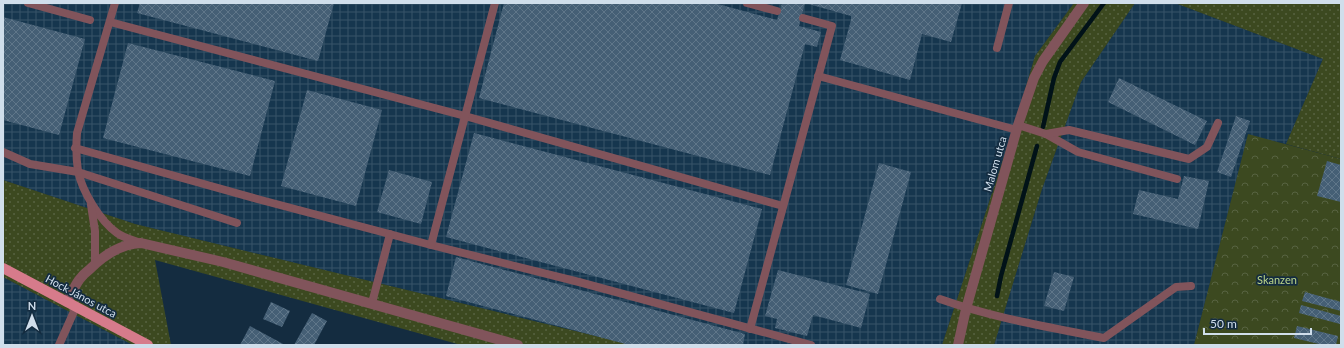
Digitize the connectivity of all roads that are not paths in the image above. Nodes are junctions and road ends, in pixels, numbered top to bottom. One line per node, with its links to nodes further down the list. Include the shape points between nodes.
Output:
1 (28, 3): 9 (lane)
2 (115, 3): 10 (lane)
3 (495, 3): 13 (lane)
4 (747, 3): 7 (lane)
5 (1009, 3): 11 (lane)
6 (1084, 3): 15 (street, Malom utca, via 1034,78)
7 (777, 11)
8 (803, 18): 12 (lane, via 832,26)
9 (90, 20)
10 (110, 22): 13 (lane); 17 (lane, via 77,133)
11 (997, 48)
12 (818, 76): 15 (lane); 22 (lane)
13 (465, 116): 22 (lane); 26 (lane)
14 (1218, 123): 16 (lane, via 1207,147 1189,160 1068,130)
15 (1018, 128): 16 (lane); 33 (street, Malom utca)
16 (1046, 134): 20 (lane, via 1078,152)
17 (75, 148): 19 (lane); 24 (lane)
18 (3, 152): 19 (lane, via 30,164)
19 (78, 172): 21 (lane); 23 (lane)
20 (1177, 179)
21 (90, 202): 25 (lane, via 108,225); 27 (lane, via 95,231)
22 (784, 206): 34 (lane)
23 (237, 223)
24 (390, 234): 26 (lane); 32 (lane)
25 (141, 244): 27 (street, via 123,246 105,255); 32 (street, via 223,262)
26 (431, 245): 34 (lane)
27 (95, 264): 31 (street, via 80,279)
28 (3, 268): 31 (main road, Hock János utca)
29 (1191, 286): 33 (lane, via 1176,287 1104,338)
30 (940, 299): 33 (lane)
31 (72, 304): 35 (lane); 36 (main road, Hock János utca)
32 (372, 304): 37 (street)
33 (966, 309): 39 (street, Malom utca)
34 (750, 329): 38 (lane)
35 (59, 345)
36 (148, 345)
37 (518, 345)
38 (811, 345)
39 (958, 345)

